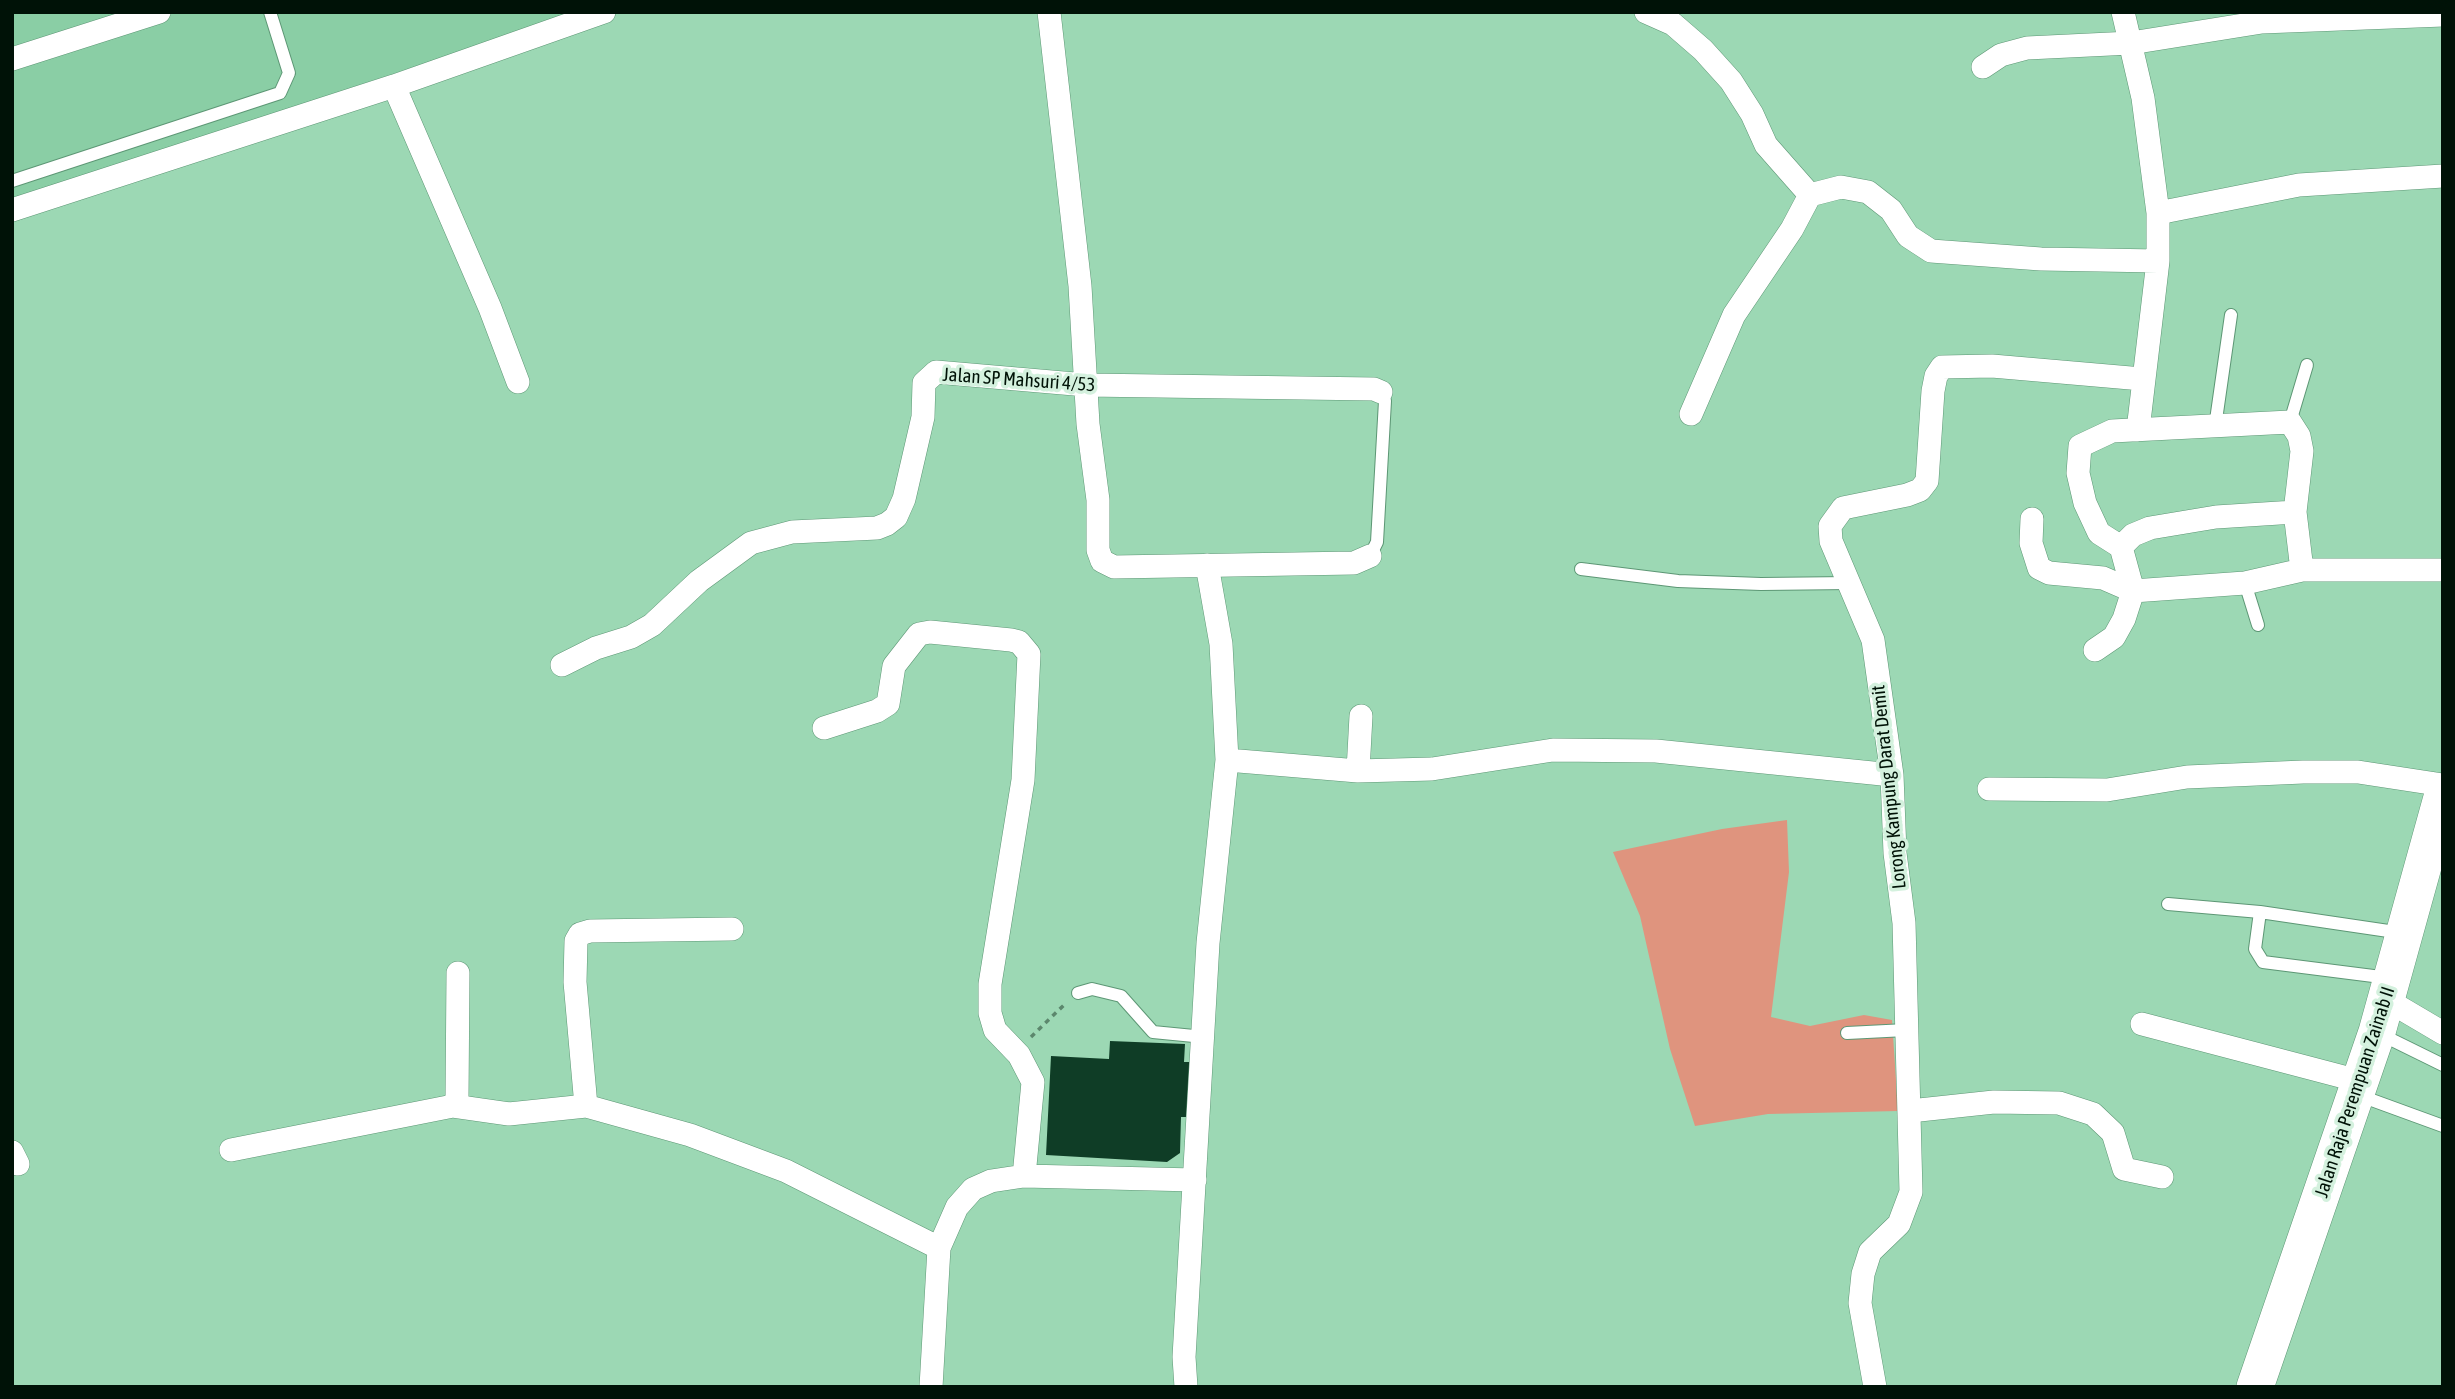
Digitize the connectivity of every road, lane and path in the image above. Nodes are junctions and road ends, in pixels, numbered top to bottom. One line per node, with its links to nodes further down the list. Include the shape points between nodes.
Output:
1 (159, 12): 10 (street)
2 (270, 12): 14 (lane, via 289,73 280,93)
3 (604, 12): 12 (street)
4 (1049, 12): 23 (street, via 1080,286)
5 (1646, 12): 15 (street, via 1673,24 1731,81 1766,145)
6 (2123, 12): 9 (street)
7 (2443, 15): 8 (street)
8 (2292, 16): 9 (street)
9 (2131, 43): 11 (street, via 2027,48 2001,55); 17 (street)
10 (12, 60)
11 (1983, 67)
12 (394, 86): 16 (street); 22 (street)
13 (2443, 176): 17 (street, via 2299,185)
14 (12, 181)
15 (1810, 195): 18 (street, via 1842,187 1868,192 1891,210 1908,236 1931,251); 25 (street, via 1734,315)
16 (12, 211)
17 (2158, 213): 18 (street)
18 (2158, 261): 21 (street)
19 (2231, 315): 27 (lane)
20 (2307, 365): 26 (lane)
21 (2142, 379): 28 (street); 37 (street, Lorong Kampung Darat Demit, via 1992,366 1942,367 1933,391 1927,481 1907,495 1843,508 1830,526 1831,541)
22 (518, 382)
23 (1086, 385): 24 (street, Jalan SP Mahsuri 4/53, via 1374,388); 33 (street, via 1102,561 1114,567); 42 (street, Jalan SP Mahsuri 4/53, via 936,372 924,383 923,417 896,517 877,528 792,532 751,543 699,581 652,625)
24 (1381, 392): 32 (lane, via 1385,401 1378,530)
25 (1691, 414)
26 (2290, 422): 27 (street); 29 (street, via 2302,451)
27 (2216, 427): 28 (street)
28 (2138, 430): 31 (street, via 2112,431 2080,446 2078,473 2085,503 2099,533)
29 (2295, 512): 31 (street, via 2216,517 2150,528); 35 (street)
30 (2032, 519): 39 (street, via 2031,542 2039,568 2103,578)
31 (2121, 547): 39 (street)
32 (1370, 556): 33 (street, via 1354,563)
33 (1207, 565): 45 (street, via 1221,644)
34 (1581, 569): 37 (lane, via 1678,581)
35 (2302, 570): 36 (street); 38 (street)
36 (2443, 570)
37 (1850, 583): 47 (street, Lorong Kampung Darat Demit, via 1872,640)
38 (2245, 583): 39 (street); 40 (lane)
39 (2133, 591): 41 (street, via 2114,637)
40 (2258, 625)
41 (2095, 650)
42 (562, 665)
43 (1361, 716): 46 (street)
44 (824, 729): 64 (street, via 888,704 894,666 919,634 1011,640 1025,647 1030,662 1023,780 990,984 995,1030)
45 (1227, 760): 46 (street); 63 (street, via 1208,943)
46 (1358, 771): 47 (street, via 1432,769 1553,750 1656,751)
47 (1892, 775): 60 (street, Lorong Kampung Darat Demit, via 1904,923)
48 (2443, 785): 49 (street, via 2358,772 2303,772 2187,777 2107,790)
49 (1989, 789)
50 (2443, 794): 51 (main road, Jalan Raja Perempuan Zainab II)
51 (2439, 831): 55 (main road, Jalan Raja Perempuan Zainab II)
52 (2168, 904): 53 (lane)
53 (2260, 912): 55 (lane); 58 (lane, via 2255,949 2263,962)
54 (732, 929): 68 (street, via 580,934 575,982)
55 (2406, 934): 58 (main road, Jalan Raja Perempuan Zainab II)
56 (458, 973): 67 (street, via 457,1098)
57 (1078, 993): 63 (lane, via 1107,990 1121,996 1153,1032); 64 (path, via 1043,1023)
58 (2386, 1004): 62 (street); 65 (lane); 66 (main road, Jalan Raja Perempuan Zainab II)
59 (2143, 1024): 66 (street)
60 (1906, 1030): 61 (lane); 69 (street, Lorong Kampung Darat Demit)
61 (1847, 1033)
62 (2443, 1033)
63 (1204, 1037): 74 (street)
64 (1019, 1055): 72 (street, via 1028,1069 1034,1095)
65 (2443, 1065)
66 (2358, 1088): 70 (lane); 79 (main road, Jalan Raja Perempuan Zainab II)
67 (453, 1106): 68 (street, via 509,1114); 71 (street)
68 (586, 1106): 75 (street, via 690,1135 786,1171)
69 (1910, 1111): 73 (street, via 1994,1102 2059,1103 2093,1114 2113,1133 2124,1169); 78 (street, Lorong Kampung Darat Demit, via 1911,1192 1907,1207 1899,1224 1870,1252 1863,1274 1860,1303)
70 (2443, 1126)
71 (231, 1150)
72 (1024, 1176): 74 (street); 75 (street, via 972,1189 957,1207)
73 (2162, 1177)
74 (1195, 1180): 77 (street)
75 (939, 1248): 76 (street)
76 (932, 1387)
77 (1186, 1387)
78 (1875, 1387)
79 (2256, 1387)

